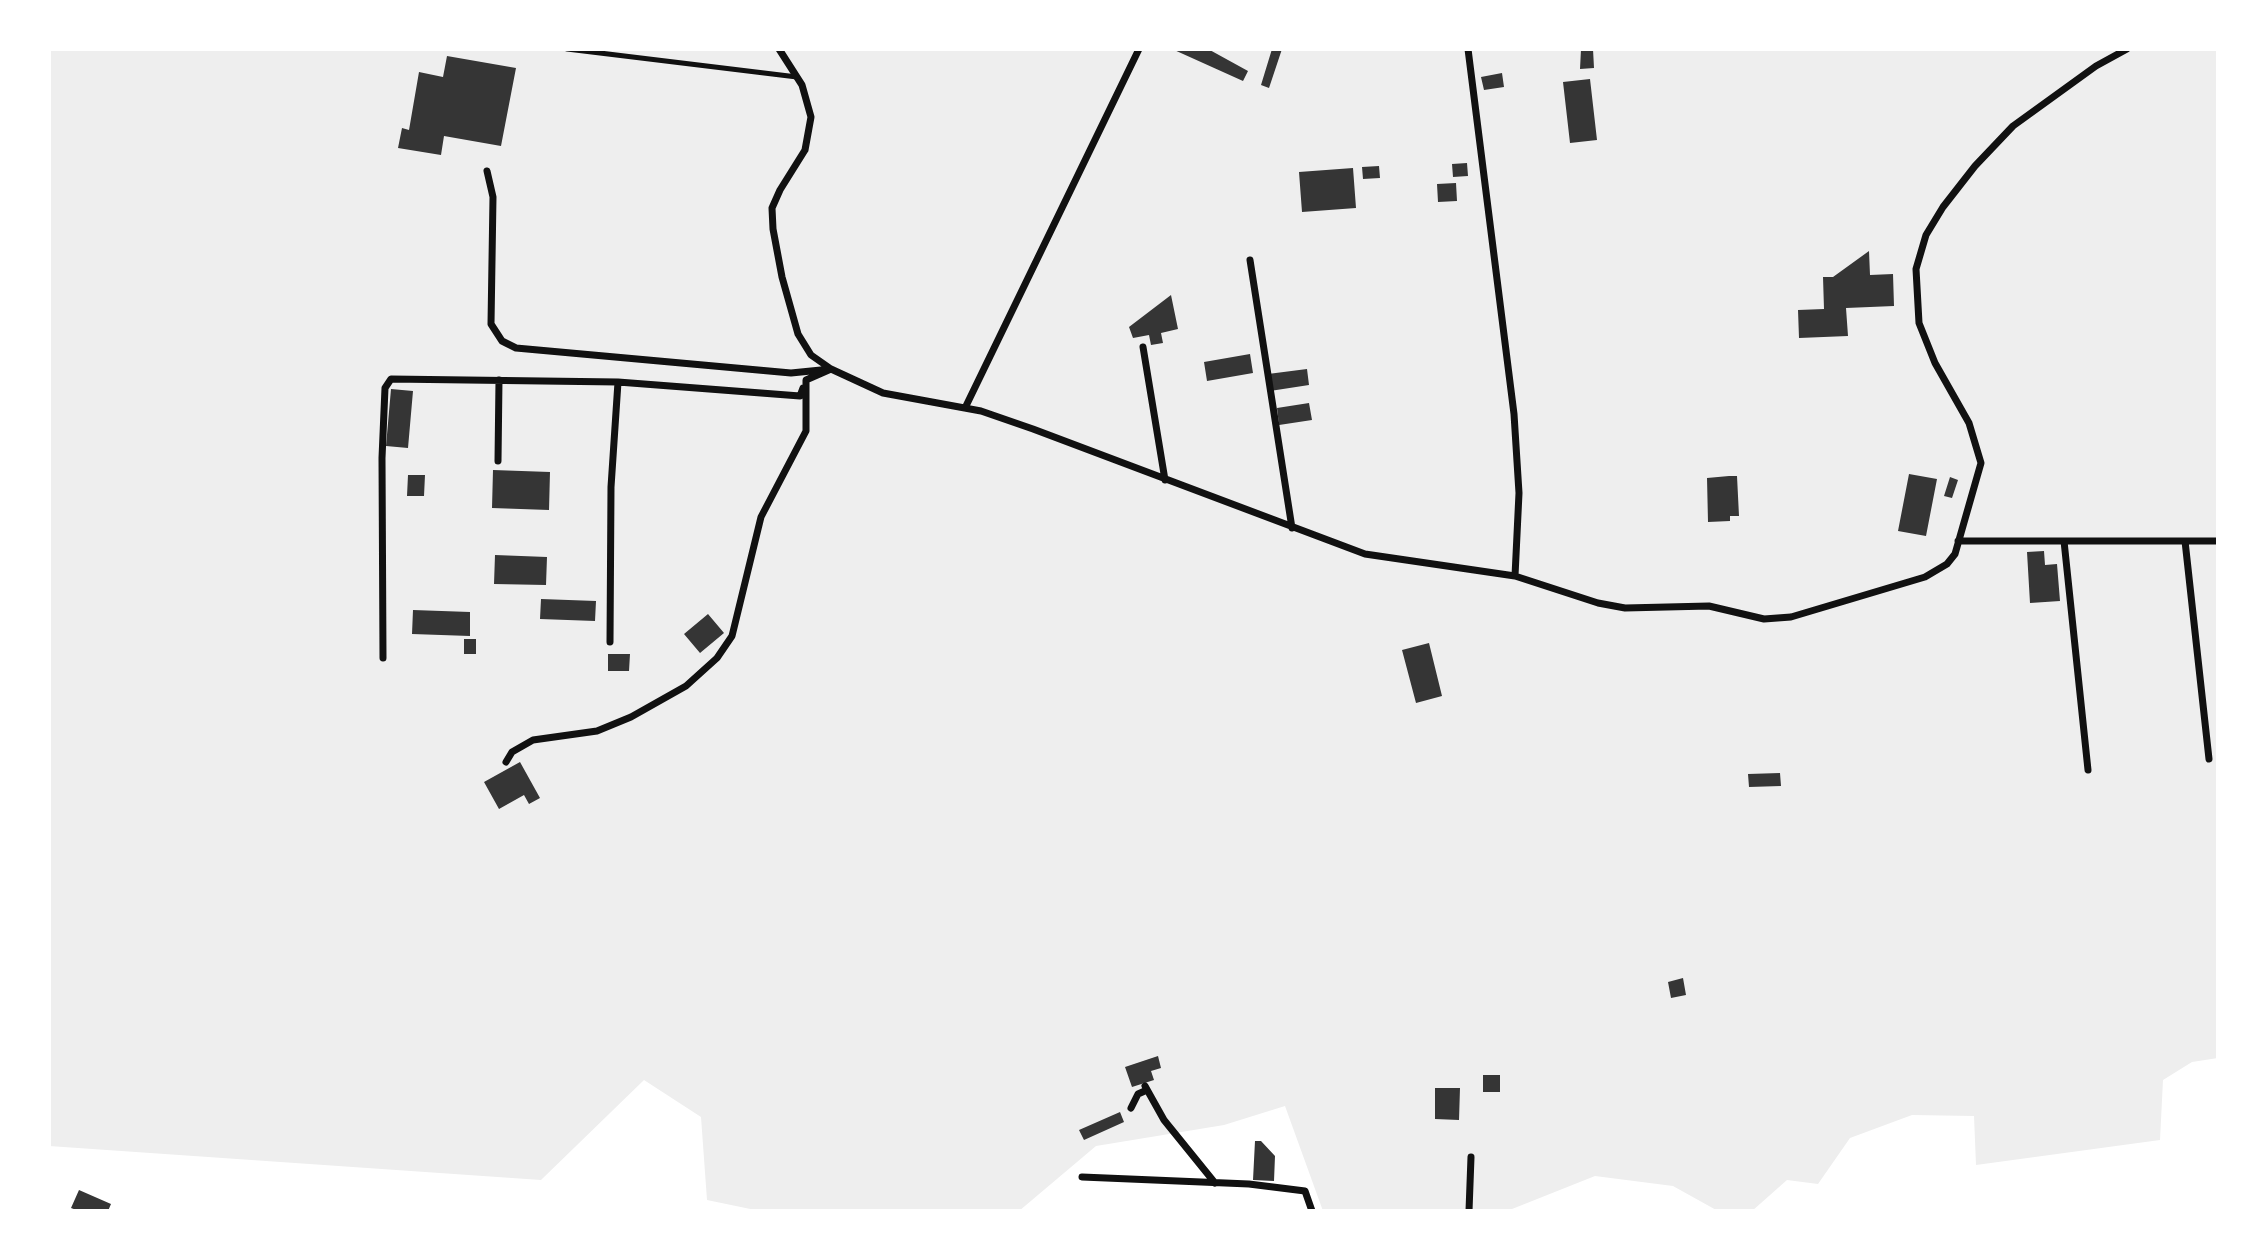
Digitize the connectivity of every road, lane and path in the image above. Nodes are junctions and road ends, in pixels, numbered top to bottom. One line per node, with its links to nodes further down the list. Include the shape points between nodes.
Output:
1 (567, 49): 6 (lane)
2 (779, 49): 6 (street)
3 (1139, 49): 14 (street)
4 (1468, 49): 22 (street, via 1514,414 1519,493)
5 (2127, 49): 18 (street, via 2013,126 1975,166 1926,235 1916,269 1919,323 1935,363 1969,423 1981,463)
6 (797, 77): 10 (street, via 808,100 810,134 772,208 773,229 798,334 811,355)
7 (487, 172): 10 (street, via 493,197 491,324 502,341 516,348 791,373)
8 (1250, 260): 17 (street)
9 (1143, 347): 16 (street)
10 (831, 369): 12 (street); 14 (street, via 883,393)
11 (499, 380): 13 (street); 15 (street); 24 (street, via 387,382)
12 (806, 380): 13 (street, via 800,396); 26 (street, via 806,431 761,517 732,636 717,658 687,686 631,717 597,731 533,740 512,752)
13 (618, 382): 23 (street, via 611,487)
14 (965, 408): 16 (street, via 1033,429)
15 (498, 461)
16 (1165, 481): 17 (street)
17 (1292, 528): 22 (street, via 1365,554)
18 (1958, 541): 19 (street); 22 (street, via 1947,564 1925,577 1776,618 1751,618 1709,606 1625,608)
19 (2064, 541): 20 (street); 27 (street)
20 (2185, 541): 21 (street); 25 (street)
21 (2218, 541)
22 (1515, 576)
23 (610, 642)
24 (383, 658)
25 (2209, 759)
26 (506, 762)
27 (2088, 770)
28 (1131, 1108): 31 (street, via 1146,1088 1164,1120)
29 (1471, 1157): 33 (street)
30 (1083, 1177): 31 (street)
31 (1215, 1182): 32 (street, via 1305,1192)
32 (1312, 1211)
33 (1469, 1211)

